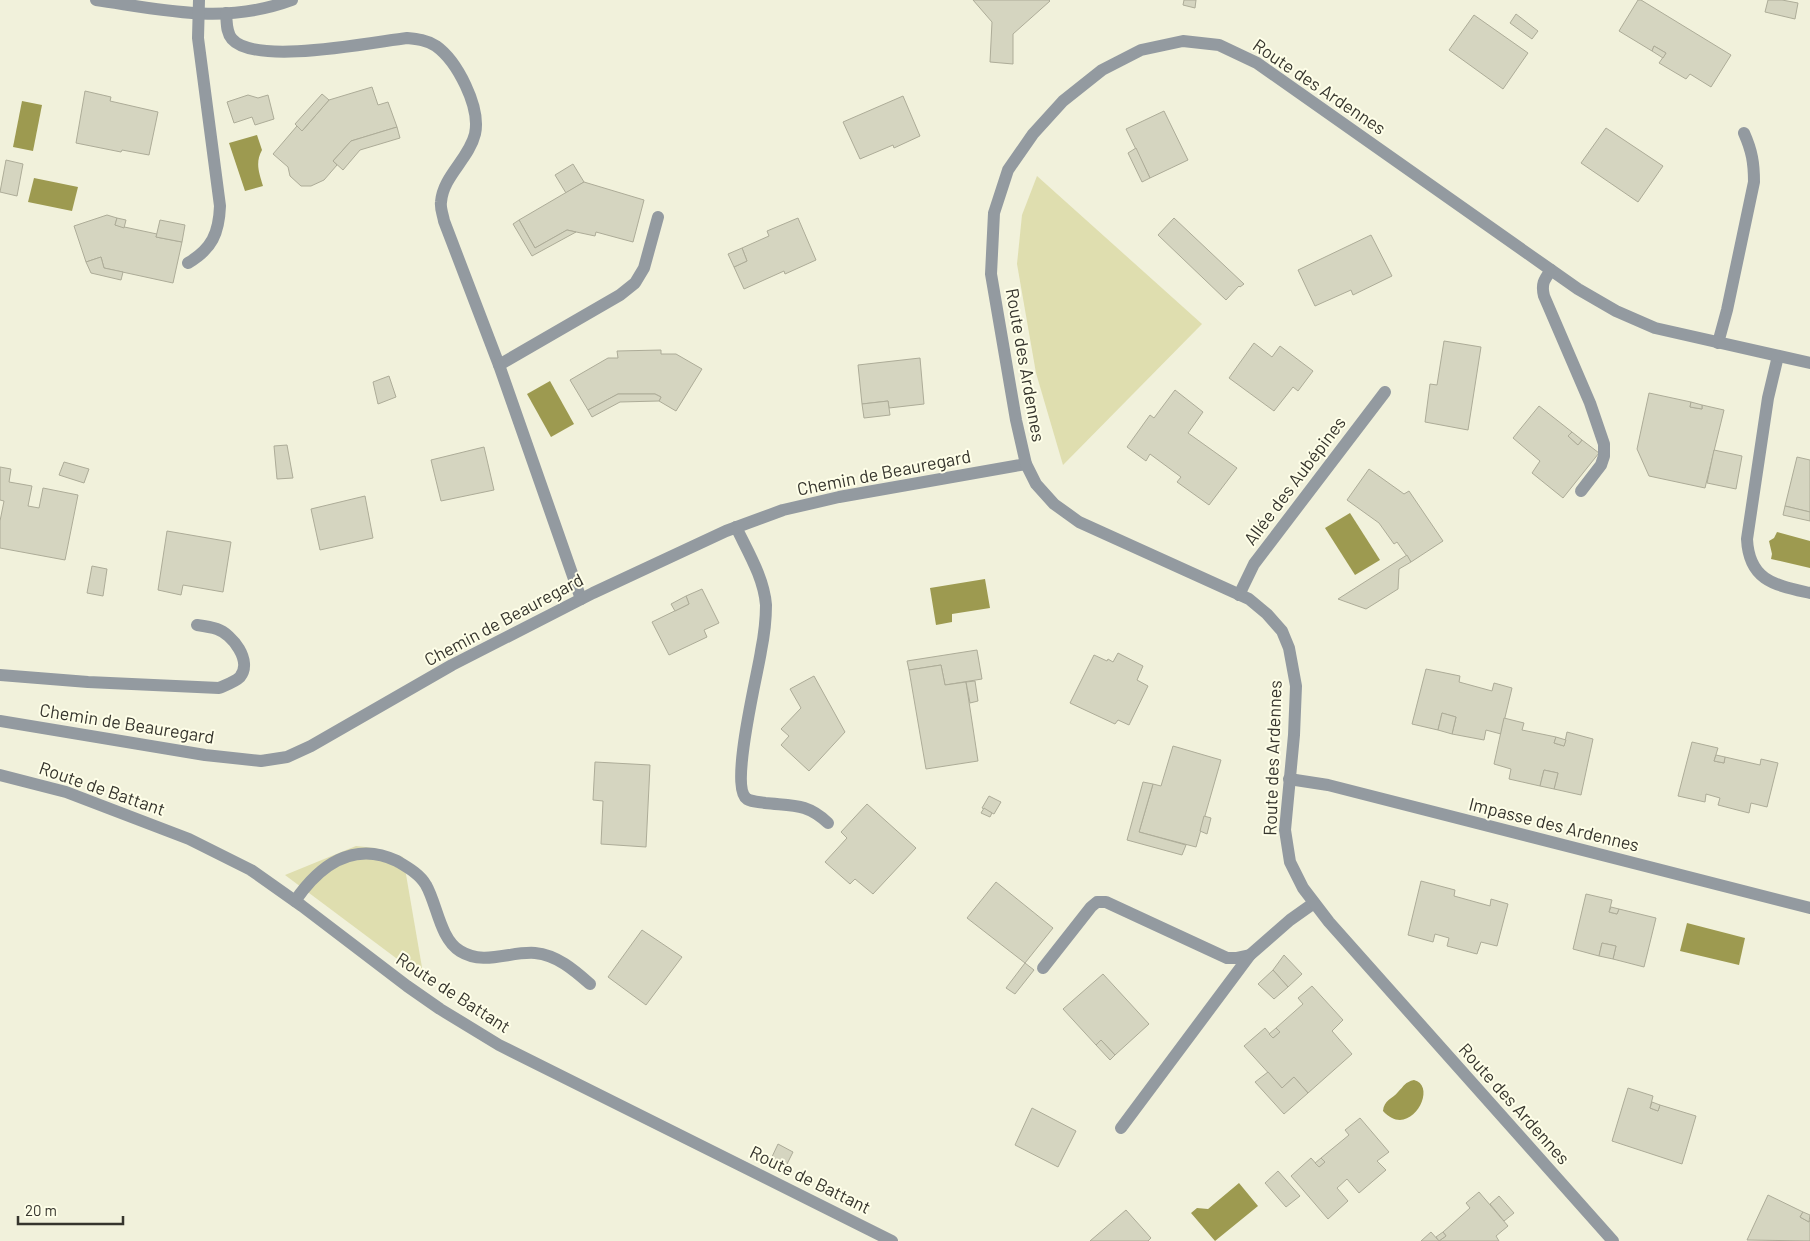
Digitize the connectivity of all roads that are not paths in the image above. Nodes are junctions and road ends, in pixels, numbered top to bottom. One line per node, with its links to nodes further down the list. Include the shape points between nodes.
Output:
1 (96, 0): 4 (street)
2 (199, 0): 6 (street)
3 (292, 0): 5 (street, via 241,13)
4 (131, 2): 6 (street)
5 (226, 13): 6 (street); 14 (street, via 227,31 233,40 244,47 265,52 287,53 407,38 435,45 448,56 473,104 476,119 475,135 449,178 440,204)
6 (198, 14): 9 (street, via 198,38 220,206 217,232 209,247)
7 (1744, 133): 11 (street, via 1754,161 1754,182)
8 (658, 217): 14 (street, via 644,268 635,284)
9 (188, 263)
10 (1551, 270): 11 (street, Route des Ardennes, via 1616,311 1655,328); 16 (street, Route des Ardennes, via 1256,63 1219,45 1183,41 1141,50 1102,70 1063,101 1033,134 1008,170 994,213 991,274); 17 (street, via 1543,280 1544,296 1604,444 1601,466)
11 (1718, 343): 12 (street, Route des Ardennes)
12 (1778, 356): 13 (street, Route des Ardennes); 19 (street, via 1768,398 1747,539 1748,551 1759,575 1782,587)
13 (1810, 363)
14 (499, 365): 21 (street)
15 (1385, 392): 20 (street, Allée des Aubépines, via 1254,564)
16 (1026, 464): 18 (street, Chemin de Beauregard, via 839,497 784,510); 20 (street, Route des Ardennes, via 1036,484 1054,504 1080,522)
17 (1581, 491)
18 (736, 528): 21 (street, Chemin de Beauregard); 27 (street, via 760,579 766,604 761,652 743,749 741,791 746,799 755,802 808,808)
19 (1810, 593)
20 (1239, 595): 26 (street, Route des Ardennes, via 1267,614 1282,631 1290,648 1296,686)
21 (581, 599): 24 (street, Chemin de Beauregard, via 452,665 287,757 262,761 205,755)
22 (198, 625): 23 (street, via 217,629 231,639 244,660 240,677 219,688)
23 (0, 675)
24 (0, 721)
25 (0, 775): 28 (street, Route de Battant, via 66,792 190,840 251,870)
26 (1289, 779): 29 (street, Route des Ardennes, via 1285,830 1290,862); 30 (street, Impasse des Ardennes, via 1328,785)
27 (828, 823)
28 (295, 901): 33 (street, via 317,873 349,855 365,853 390,858 409,867 425,884 448,938 459,951 475,958 534,953 552,957 569,966); 35 (street, Route de Battant, via 407,986 499,1045)
29 (1314, 903): 31 (street); 36 (street, Route des Ardennes)
30 (1810, 908)
31 (1250, 955): 32 (street, via 1227,958 1106,902 1097,902); 34 (street)
32 (1043, 968)
33 (590, 984)
34 (1121, 1128)
35 (892, 1241)
36 (1613, 1241)

